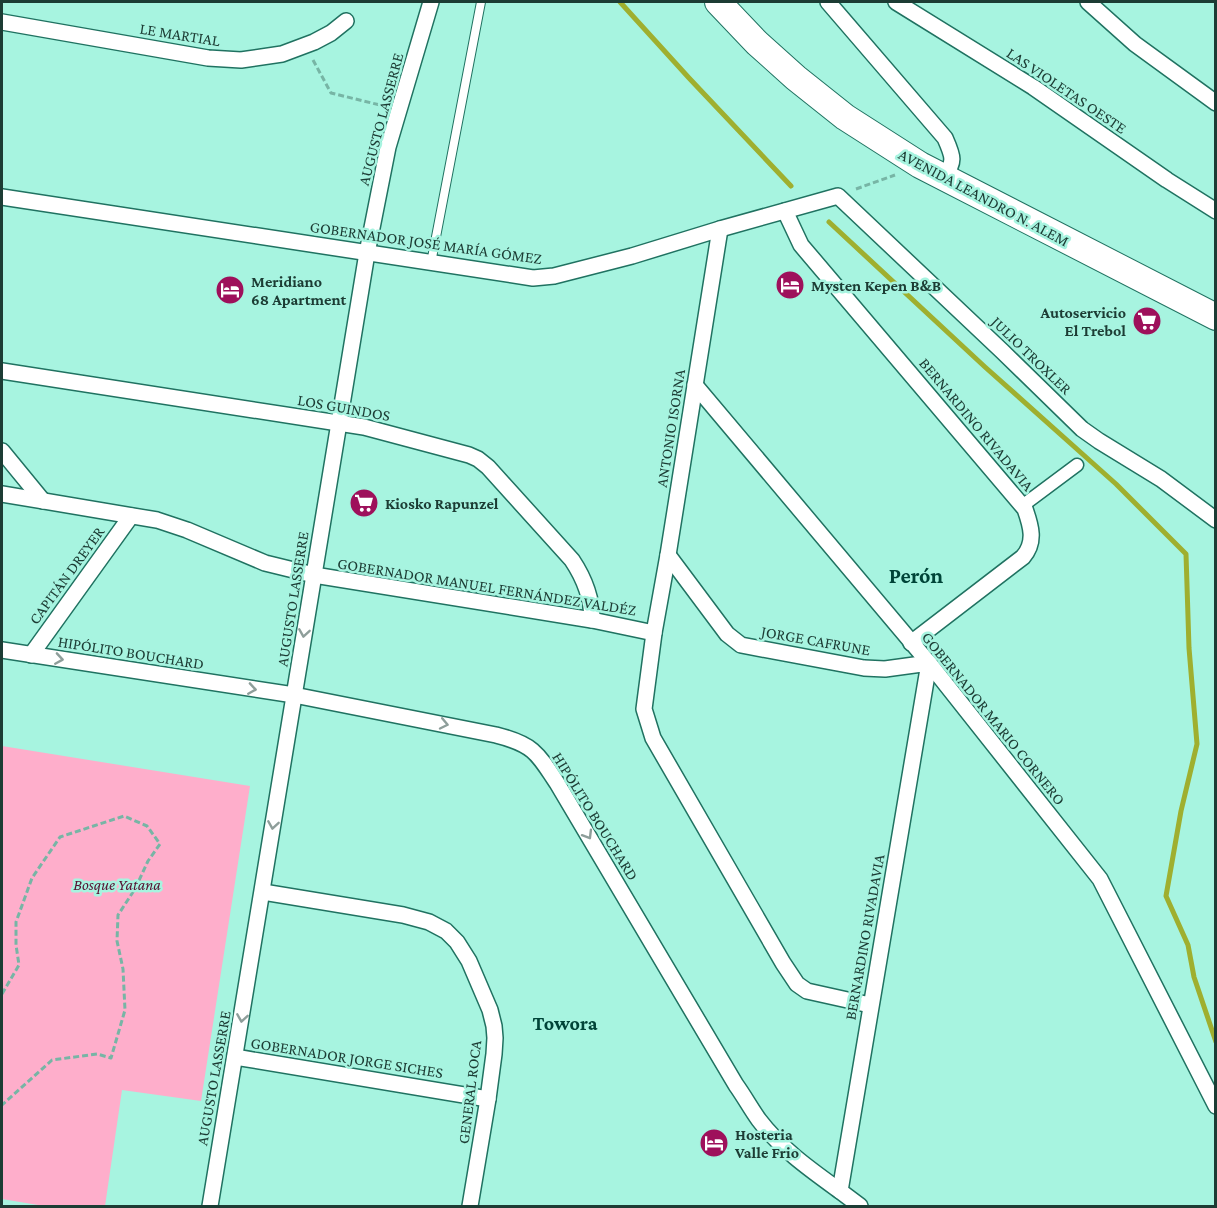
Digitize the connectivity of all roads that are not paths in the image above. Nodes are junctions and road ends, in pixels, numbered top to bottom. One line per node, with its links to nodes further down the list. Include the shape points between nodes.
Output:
1 (431, 2): 16 (street, AUGUSTO LASSERRE, via 388,147)
2 (481, 2): 17 (lane)
3 (718, 2): 10 (highway, AVENIDA LEANDRO N. ALEM, via 796,78 845,117)
4 (828, 2): 10 (street, via 945,138 952,160)
5 (896, 2): 14 (street, LAS VIOLETAS OESTE, via 1033,87)
6 (1088, 2): 9 (street)
7 (346, 21): 8 (street, LE MARTIAL, via 331,33 282,54 241,60 208,58)
8 (2, 22)
9 (1215, 103)
10 (943, 178): 18 (highway, AVENIDA LEANDRO N. ALEM)
11 (2, 196): 16 (street, GOBERNADOR JOSÉ MARÍA GÓMEZ)
12 (837, 196): 13 (street, GOBERNADOR JOSÉ MARÍA GÓMEZ); 28 (street, JULIO TROXLER, via 1096,444 1161,479)
13 (785, 211): 15 (street, GOBERNADOR JOSÉ MARÍA GÓMEZ); 26 (street, BERNARDINO RIVADAVIA, via 801,245)
14 (1215, 212)
15 (720, 229): 17 (street, GOBERNADOR JOSÉ MARÍA GÓMEZ, via 554,276 533,278); 20 (street, ANTONIO ISORNA)
16 (367, 253): 17 (street, GOBERNADOR JOSÉ MARÍA GÓMEZ); 21 (street, AUGUSTO LASSERRE)
17 (431, 263)
18 (1215, 317)
19 (2, 371): 21 (street, LOS GUINDOS)
20 (695, 385): 29 (street, ANTONIO ISORNA); 33 (street, GOBERNADOR MARIO CORNERO)
21 (340, 423): 30 (street, AUGUSTO LASSERRE); 31 (street, LOS GUINDOS, via 379,430 483,462 572,560 588,591)
22 (2, 452): 25 (street)
23 (1077, 465): 26 (street)
24 (2, 494): 25 (street, GOBERNADOR MANUEL FERNÁNDEZ VALDÉZ)
25 (43, 501): 27 (street, GOBERNADOR MANUEL FERNÁNDEZ VALDÉZ)
26 (1022, 506): 33 (street, BERNARDINO RIVADAVIA, via 1030,526 1029,550)
27 (131, 516): 30 (street, GOBERNADOR MANUEL FERNÁNDEZ VALDÉZ, via 157,520 265,563); 35 (street, CAPITÁN DREYER)
28 (1215, 520)
29 (668, 555): 32 (street, ANTONIO ISORNA); 36 (street, JORGE CAFRUNE, via 727,634 741,645 864,668)
30 (314, 575): 31 (street, GOBERNADOR MANUEL FERNÁNDEZ VALDÉZ); 37 (street, AUGUSTO LASSERRE, one-way to 37)
31 (592, 620): 32 (street, GOBERNADOR MANUEL FERNÁNDEZ VALDÉZ)
32 (654, 633): 39 (street, GOBERNADOR MANUEL FERNÁNDEZ VALDÉZ, via 644,709 653,738 783,963 797,984 807,991)
33 (911, 643): 36 (street, GOBERNADOR MARIO CORNERO)
34 (2, 650): 35 (street, HIPÓLITO BOUCHARD)
35 (31, 655): 37 (street, HIPÓLITO BOUCHARD, one-way to 37)
36 (929, 663): 39 (street, BERNARDINO RIVADAVIA); 42 (street, GOBERNADOR MARIO CORNERO, via 1100,879)
37 (294, 695): 38 (street, AUGUSTO LASSERRE, one-way to 38); 43 (street, HIPÓLITO BOUCHARD, one-way to 43, via 496,735 529,747 557,783 759,1120 805,1166)
38 (263, 892): 40 (street, AUGUSTO LASSERRE, one-way to 40); 41 (street, GENERAL ROCA, via 403,915 446,931 470,961 490,1010 494,1054)
39 (870, 1005): 43 (street, BERNARDINO RIVADAVIA)
40 (235, 1057): 41 (street, GOBERNADOR JORGE SICHES); 44 (street, AUGUSTO LASSERRE)
41 (488, 1099): 45 (street, GENERAL ROCA)
42 (1215, 1106)
43 (840, 1191): 46 (street)
44 (210, 1206)
45 (470, 1206)
46 (860, 1206)

